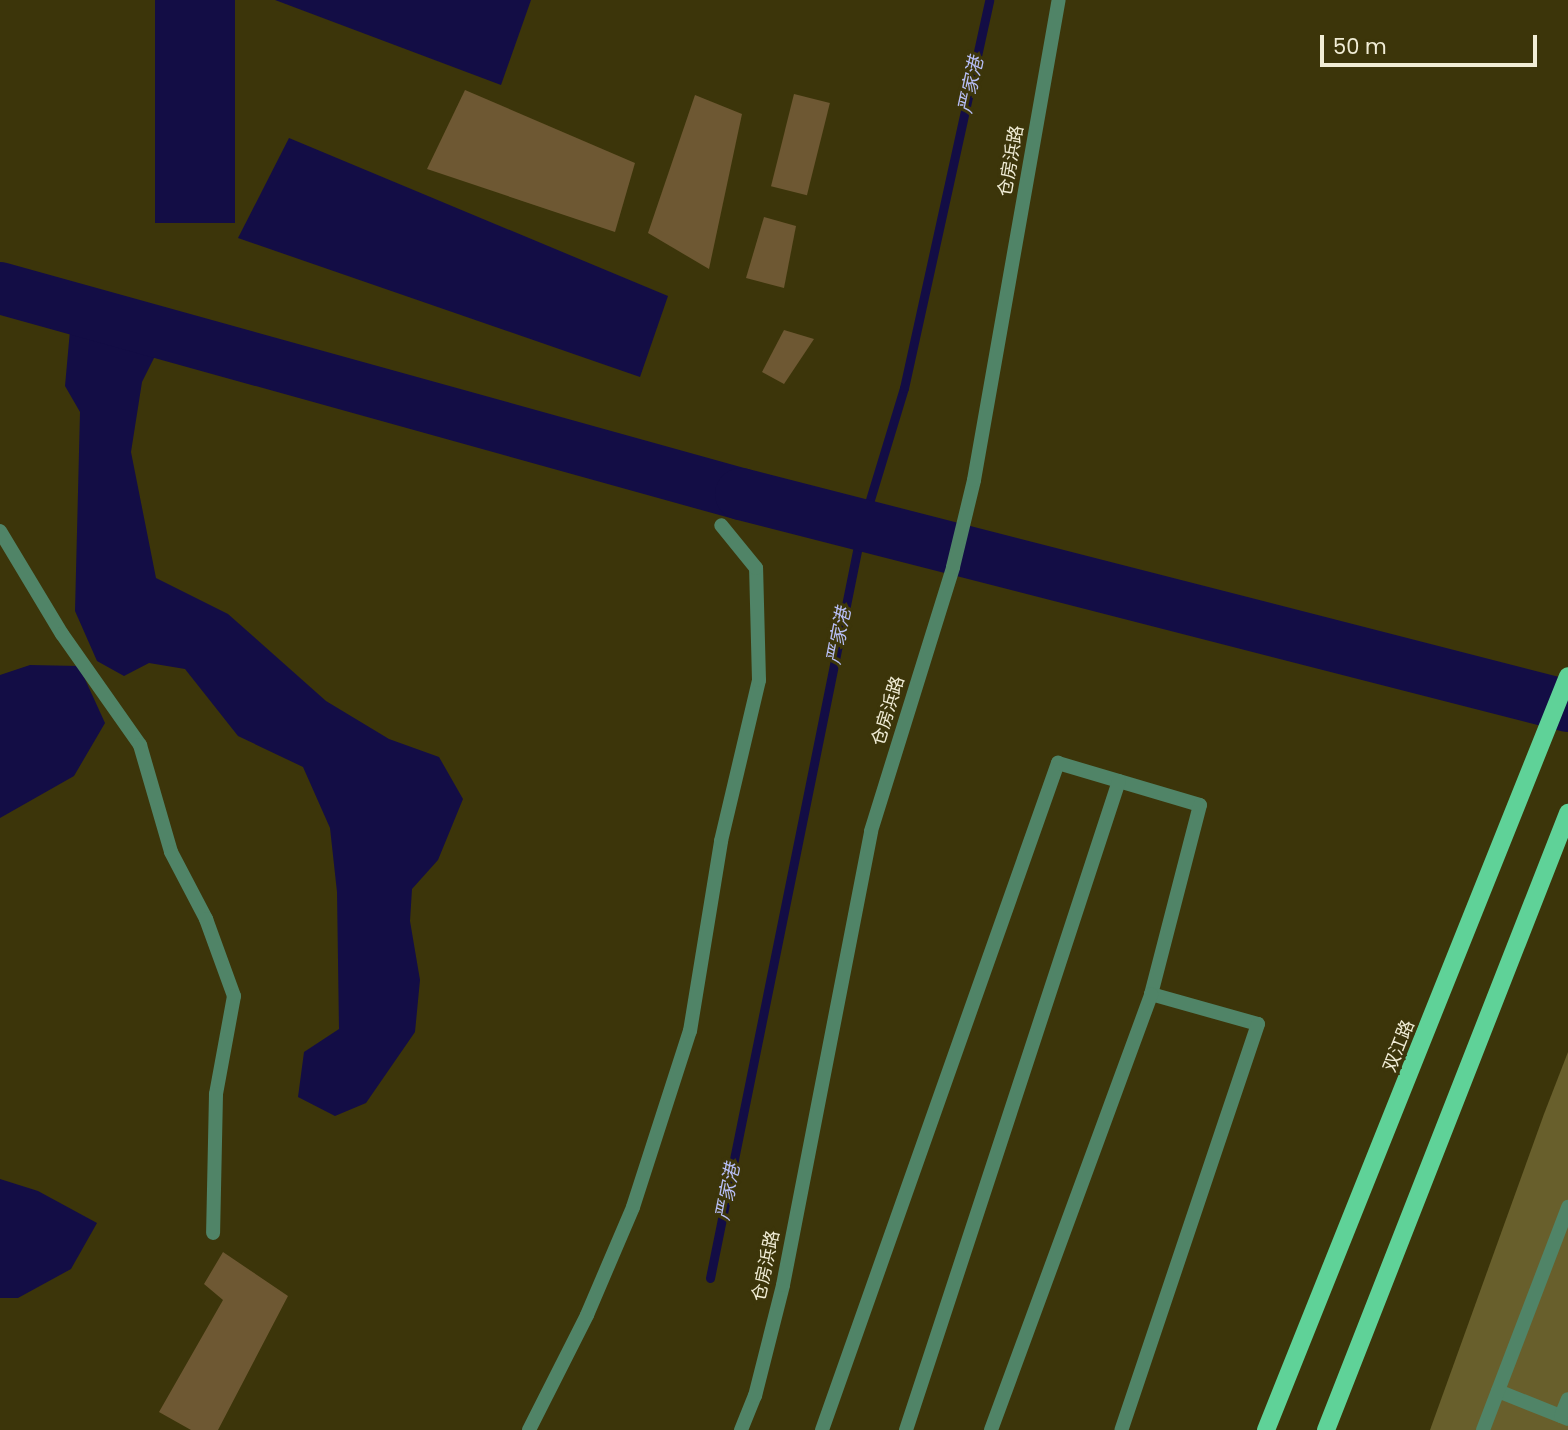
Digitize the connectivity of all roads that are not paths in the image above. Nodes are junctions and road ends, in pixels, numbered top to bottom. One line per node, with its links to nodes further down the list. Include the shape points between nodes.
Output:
1 (1059, 0): 14 (street, 仓房浜路, via 974,480 953,567 871,831 783,1285 755,1396)
2 (721, 525): 13 (street, via 756,568 759,680 721,841 690,1031 633,1207 587,1315)
3 (0, 531): 9 (street, via 62,634 141,745 171,852 206,919 234,996 216,1094)
4 (1568, 676): 19 (main road, 双江路)
5 (1119, 781): 7 (street, via 1200,805); 15 (street, via 1058,763); 16 (street)
6 (1568, 813): 20 (main road)
7 (1151, 994): 17 (street); 18 (street, via 1258,1024)
8 (1568, 1206): 10 (street)
9 (213, 1233)
10 (1498, 1391): 12 (street); 21 (street)
11 (1568, 1399): 12 (street)
12 (1565, 1417)
13 (529, 1430)
14 (741, 1430)
15 (822, 1430)
16 (906, 1430)
17 (991, 1430)
18 (1121, 1430)
19 (1266, 1430)
20 (1326, 1430)
21 (1483, 1430)

